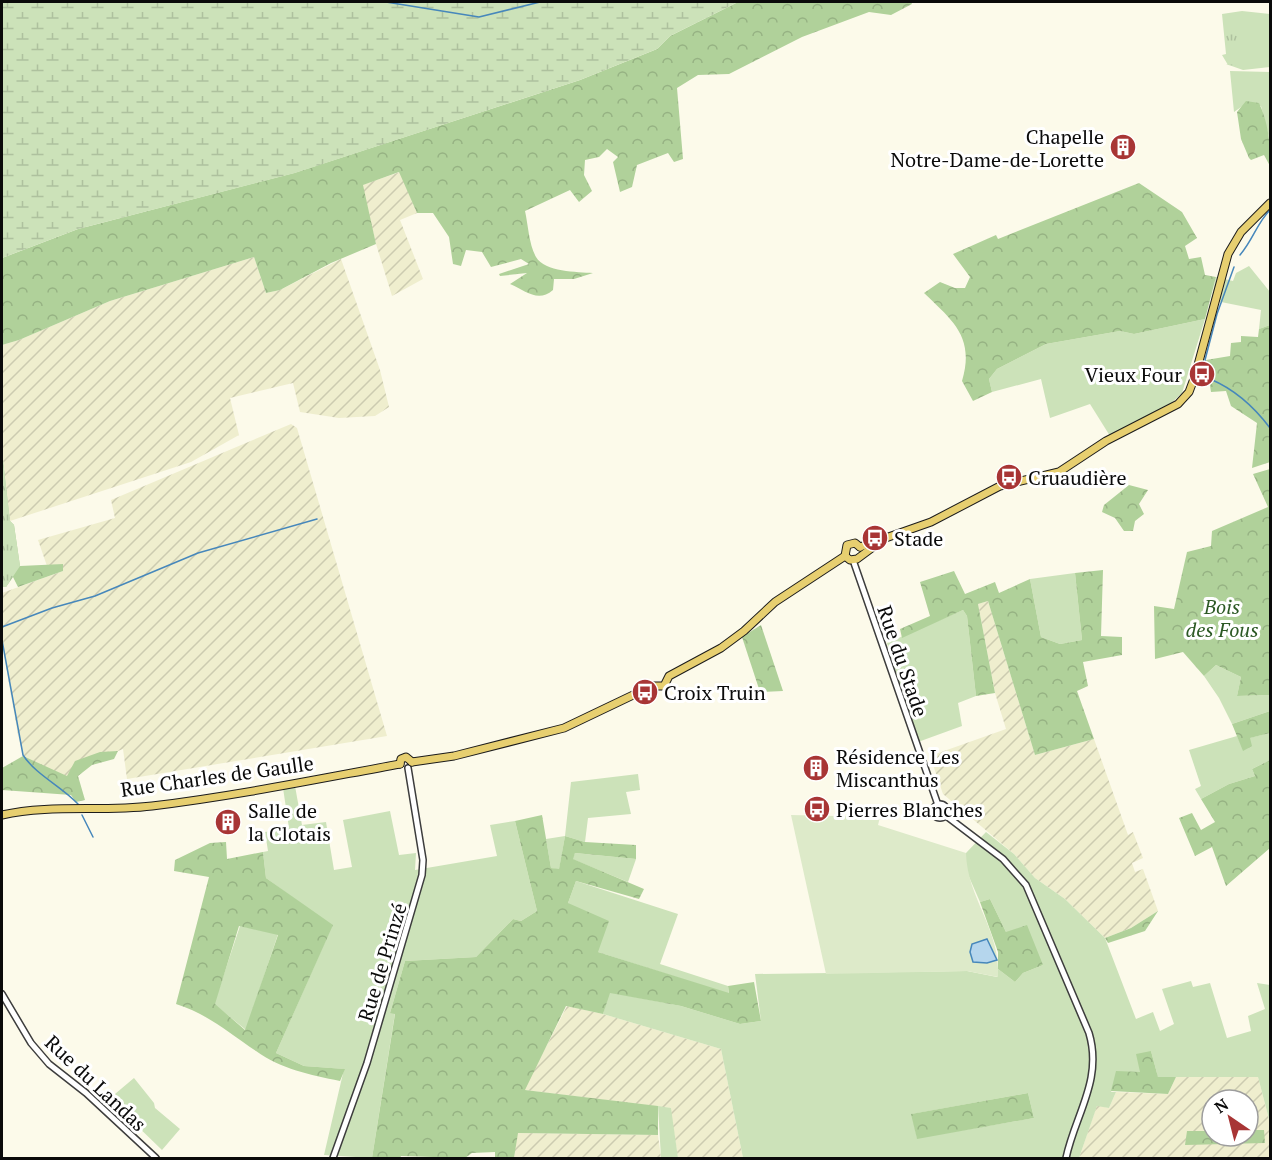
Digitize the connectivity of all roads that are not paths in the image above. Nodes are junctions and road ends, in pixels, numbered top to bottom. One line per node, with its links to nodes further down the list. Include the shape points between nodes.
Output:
1 (1270, 203): 2 (main road, via 1233,243 1192,386 1178,404 1106,441 1059,472 1000,486 931,522)
2 (885, 539): 3 (main road); 5 (main road)
3 (860, 547): 4 (main road, via 855,543 847,545); 5 (main road)
4 (845, 556): 5 (main road); 6 (main road, via 775,602 721,648 666,679 660,677 658,684 564,728)
5 (856, 559): 7 (street, Rue du Stade)
6 (410, 765): 8 (main road, Rue Charles de Gaulle, via 153,806); 12 (street, Rue de Prinzé, via 422,875 367,1063)
7 (938, 805): 9 (street, via 945,807); 9 (street, via 935,815)
8 (2, 815)
9 (945, 815): 13 (street, via 1018,873 1033,900 1095,1051 1091,1086)
10 (2, 994): 11 (street, Rue du Landas, via 31,1043 49,1064)
11 (156, 1158)
12 (333, 1158)
13 (1066, 1158)

